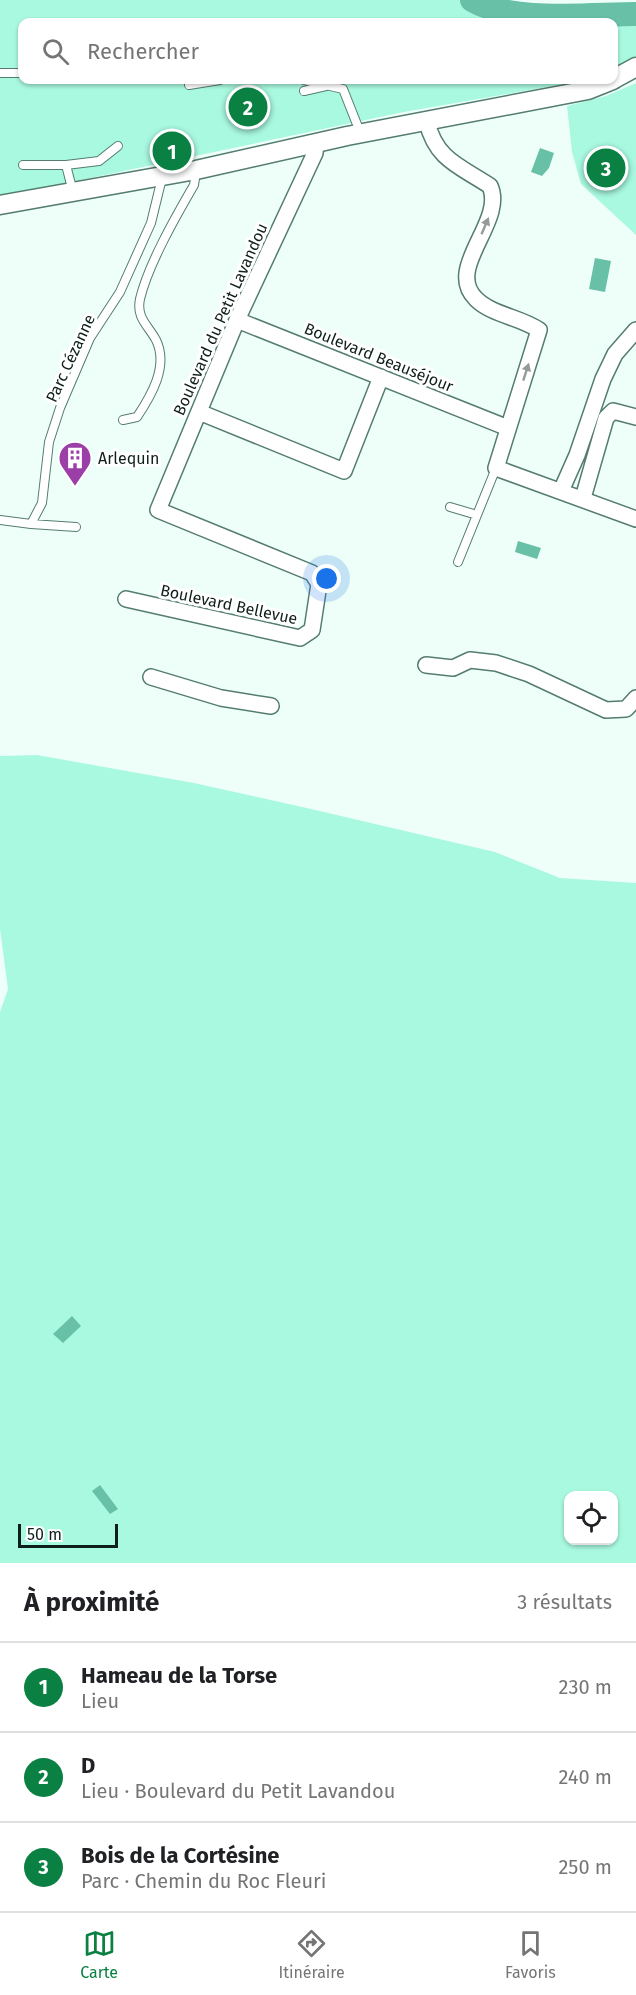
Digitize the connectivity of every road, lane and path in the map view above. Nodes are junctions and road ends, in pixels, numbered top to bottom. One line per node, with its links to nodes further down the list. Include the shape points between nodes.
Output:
1 (636, 67): 4 (street)
2 (0, 73): 3 (lane)
3 (18, 74)
4 (618, 76)
5 (324, 84): 7 (lane)
6 (602, 84): 9 (street)
7 (329, 85): 8 (lane); 10 (lane, via 343,89)
8 (304, 91)
9 (427, 122): 10 (street); 25 (street, one-way to 9, via 539,330 486,305 469,290 466,271 494,194 490,186 440,152 431,141)
10 (361, 134): 11 (street)
11 (316, 143): 15 (street); 19 (street, Boulevard du Petit Lavandou, via 315,153)
12 (118, 146): 14 (lane, via 99,161)
13 (23, 165): 14 (lane)
14 (66, 165): 17 (lane)
15 (196, 170): 16 (street); 24 (lane, via 194,185 154,263 140,300 140,318 157,341 162,365 149,399 137,417)
16 (163, 177): 17 (street); 34 (lane, Parc Cézanne, via 152,223 120,292 90,338 60,408 49,442 42,502)
17 (74, 193): 18 (street)
18 (0, 205)
19 (237, 320): 21 (street, Boulevard Beauséjour); 22 (street, Boulevard du Petit Lavandou)
20 (636, 330): 27 (street, via 615,354 603,379)
21 (381, 377): 22 (street, via 344,471); 25 (street, Boulevard Beauséjour)
22 (199, 412): 30 (street, Boulevard du Petit Lavandou)
23 (636, 417): 28 (street, via 613,411 606,418)
24 (123, 420)
25 (508, 428): 26 (street)
26 (496, 468): 27 (street); 31 (lane)
27 (561, 491): 28 (street)
28 (583, 498): 32 (street)
29 (450, 507): 31 (lane)
30 (158, 510): 37 (street, Boulevard Bellevue, via 312,573 319,584 312,630 300,638)
31 (477, 515): 36 (lane)
32 (636, 519)
33 (0, 520): 34 (lane)
34 (31, 524): 35 (lane)
35 (76, 527)
36 (458, 562)
37 (126, 599)
38 (426, 665): 40 (street, via 453,668 470,660 496,663 606,710 626,709)
39 (151, 677): 41 (street, via 221,698)
40 (636, 698)
41 (271, 706)

